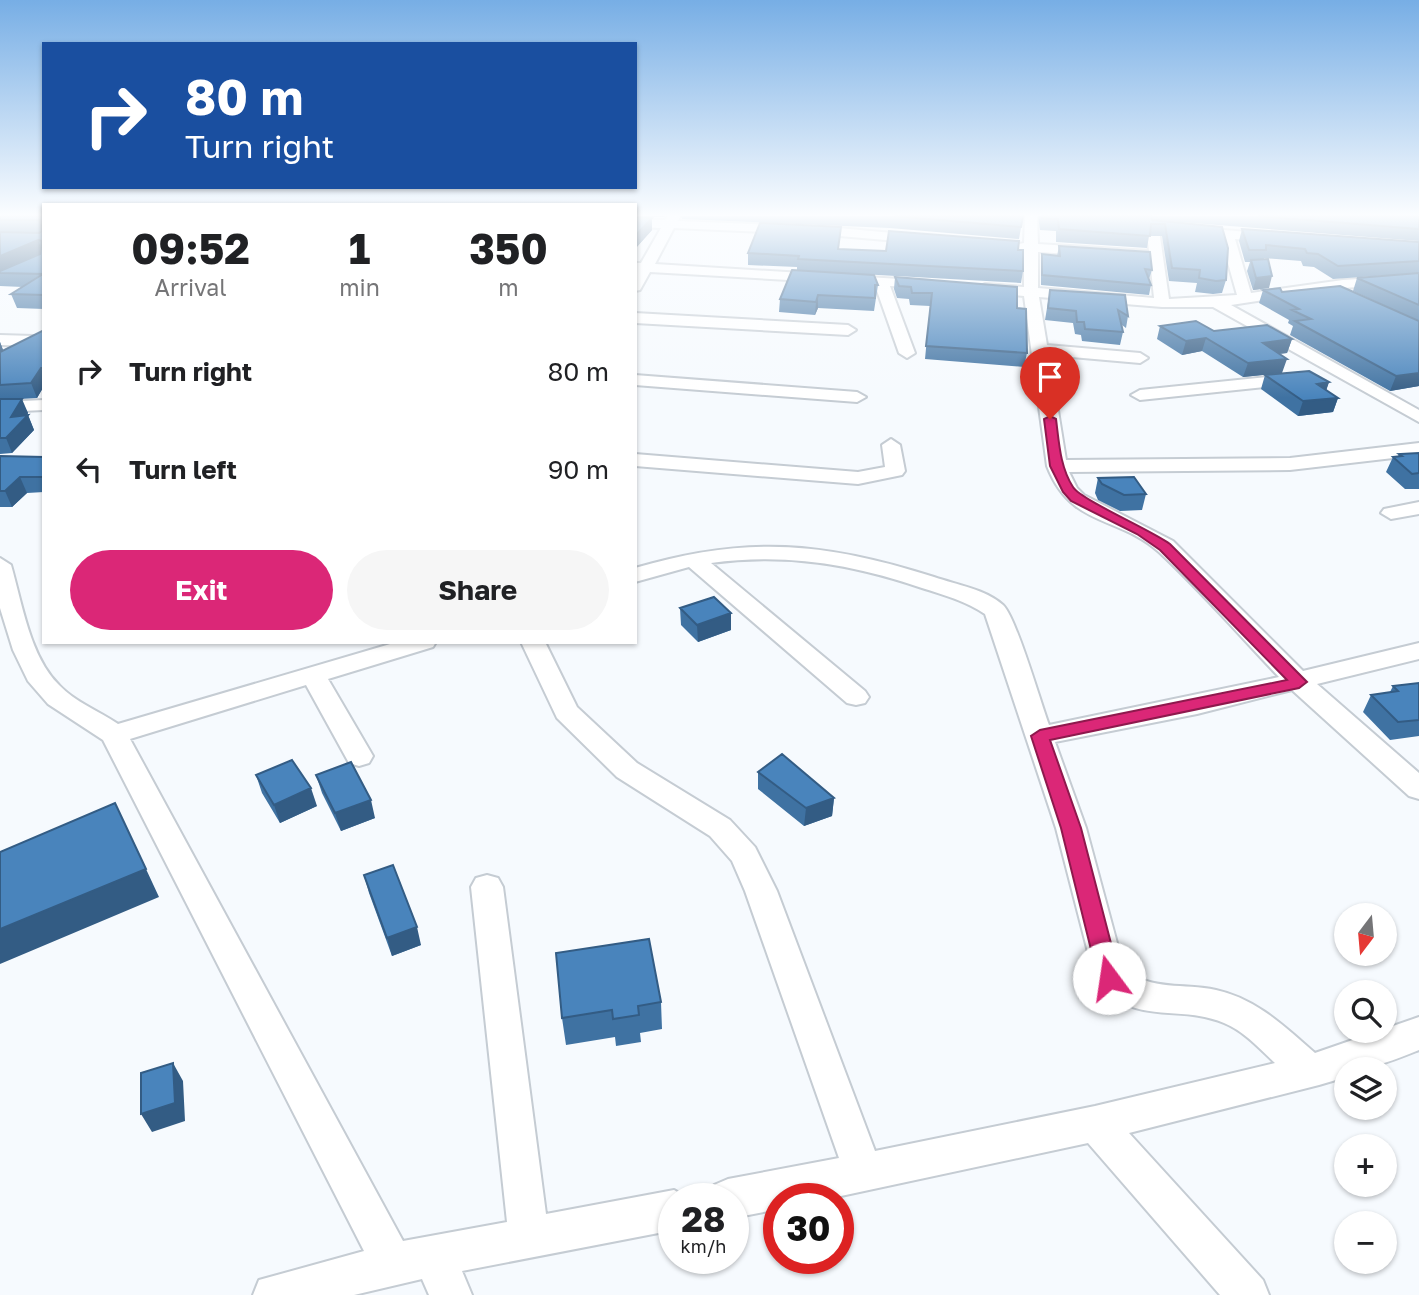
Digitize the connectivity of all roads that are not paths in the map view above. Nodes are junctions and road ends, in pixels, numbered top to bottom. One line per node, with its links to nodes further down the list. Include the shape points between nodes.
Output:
1 (802, 276): 6 (street)
2 (1031, 276): 8 (street)
3 (1160, 276): 11 (street)
4 (1239, 276): 10 (street)
5 (1419, 278): 7 (street)
6 (881, 281): 8 (street); 18 (street)
7 (1325, 287): 9 (street); 10 (street)
8 (1031, 292): 11 (street); 17 (street)
9 (1349, 298)
10 (1246, 300): 12 (street)
11 (1162, 303): 12 (street)
12 (1216, 303): 21 (street)
13 (637, 317): 14 (street)
14 (848, 330)
15 (39, 339): 16 (street); 19 (street)
16 (0, 340)
17 (1040, 349): 20 (street); 31 (street)
18 (907, 353)
19 (11, 355)
20 (1140, 358)
21 (1343, 374): 23 (street); 27 (street)
22 (637, 380): 24 (street)
23 (1140, 395)
24 (857, 397)
25 (42, 405): 26 (street)
26 (0, 407)
27 (1419, 417)
28 (891, 445): 30 (street, via 895,471 858,478)
29 (1419, 449): 31 (street, via 1290,464)
30 (637, 460)
31 (1057, 466): 41 (street, via 1076,499 1165,547)
32 (1419, 508): 33 (street)
33 (1391, 513)
34 (694, 560): 36 (street); 42 (street); 44 (street, via 759,550 831,556 978,599 996,611)
35 (0, 565): 43 (street, via 12,613 36,673 49,691)
36 (637, 574)
37 (417, 644): 40 (street)
38 (534, 644): 51 (street, via 566,712 598,745 627,770 720,828 744,855)
39 (1419, 651): 41 (street)
40 (313, 675): 43 (street); 45 (street)
41 (1299, 682): 44 (street); 46 (street)
42 (856, 697)
43 (114, 734): 56 (street)
44 (1040, 736): 49 (street, via 1071,828 1109,978 1122,991 1136,996 1236,1011)
45 (359, 756)
46 (1419, 789)
47 (487, 887): 54 (street)
48 (1419, 1033): 49 (street, via 1388,1048)
49 (1309, 1070): 50 (street)
50 (1097, 1125): 51 (street); 59 (street)
51 (863, 1172): 52 (street)
52 (749, 1195)
53 (658, 1213): 54 (street)
54 (529, 1238): 55 (street)
55 (434, 1258): 56 (street); 58 (street)
56 (393, 1264): 57 (street)
57 (274, 1295)
58 (451, 1295)
59 (1248, 1295)

